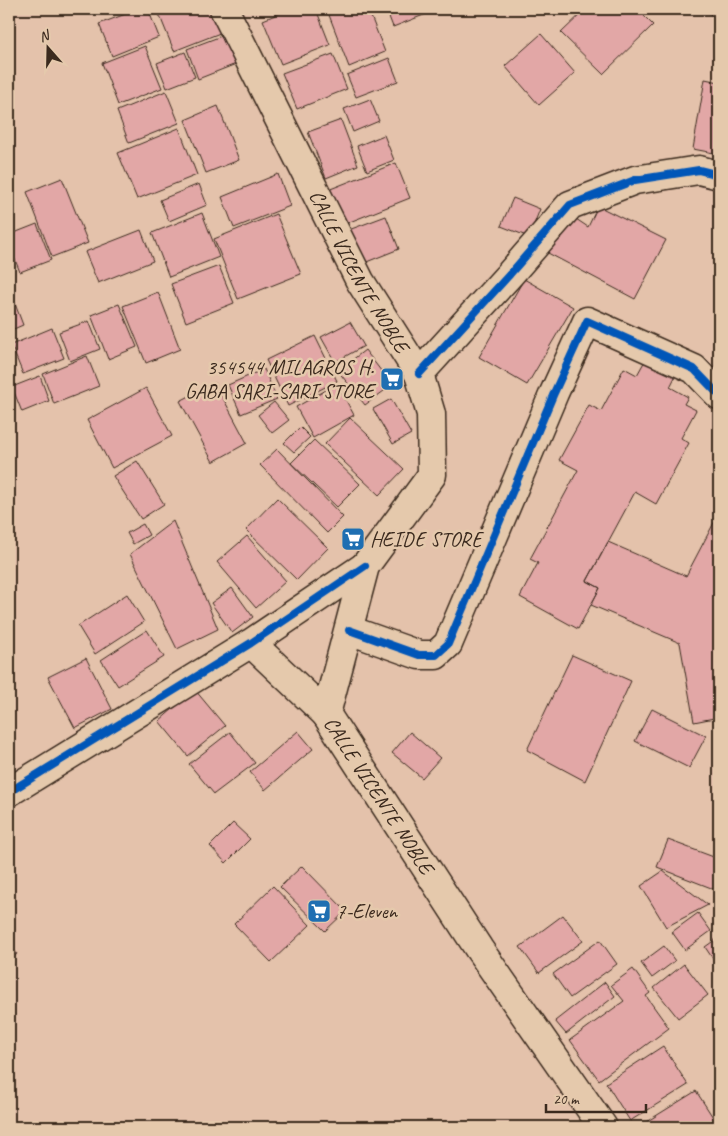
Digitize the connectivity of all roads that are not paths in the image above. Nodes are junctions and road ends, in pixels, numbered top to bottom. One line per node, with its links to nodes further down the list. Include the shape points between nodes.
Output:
1 (224, 9): 3 (street, CALLE VICENTE NOBLE, via 360,281)
2 (719, 175): 3 (street, via 699,170 634,180 570,205)
3 (418, 374): 5 (street, CALLE VICENTE NOBLE, via 431,414 432,475)
4 (719, 395): 6 (street, via 694,369 587,321 448,644 436,655 419,655)
5 (365, 566): 6 (street, CALLE VICENTE NOBLE); 7 (street)
6 (348, 630): 8 (street, CALLE VICENTE NOBLE)
7 (251, 643): 8 (street); 9 (street)
8 (326, 714): 10 (street, CALLE VICENTE NOBLE, via 479,949)
9 (9, 792)
10 (603, 1127)

